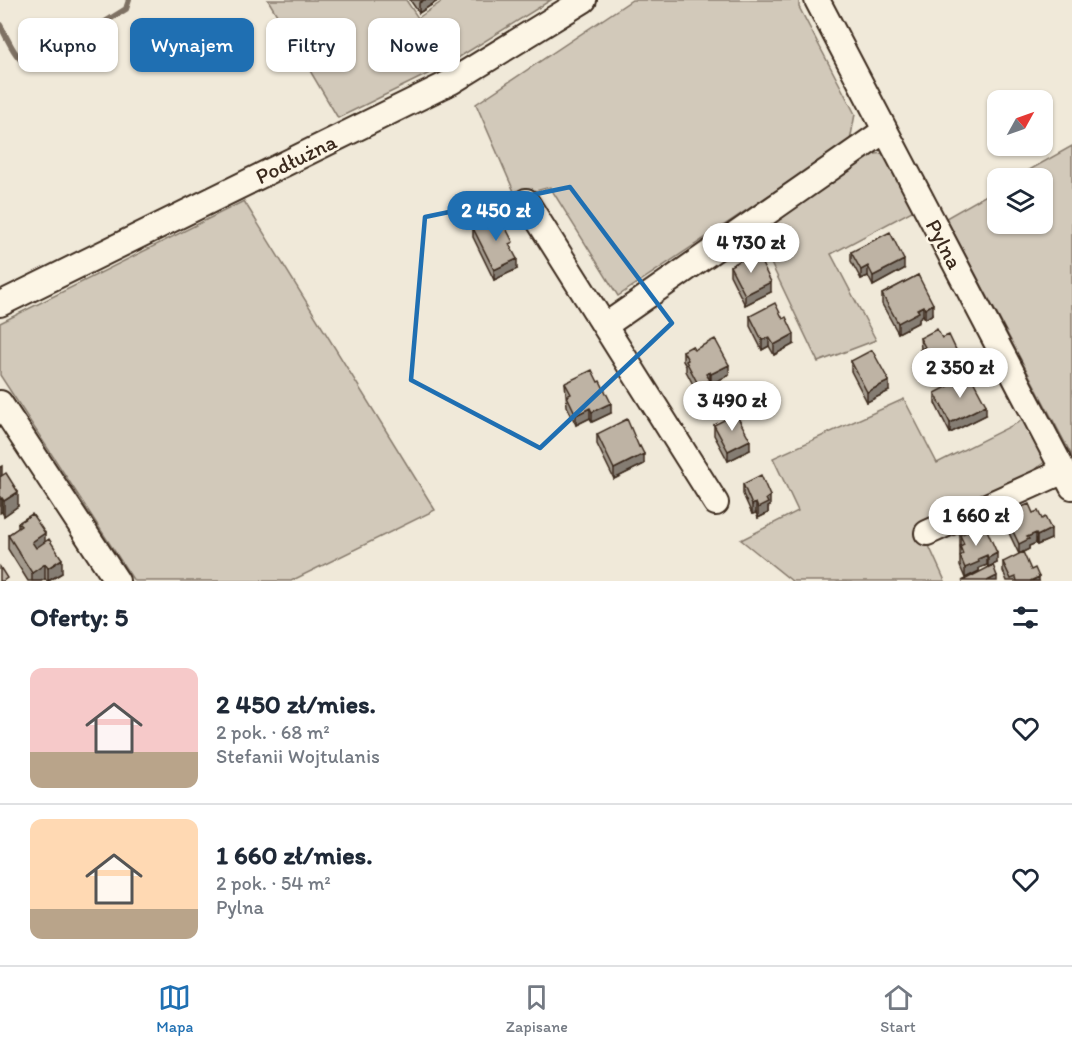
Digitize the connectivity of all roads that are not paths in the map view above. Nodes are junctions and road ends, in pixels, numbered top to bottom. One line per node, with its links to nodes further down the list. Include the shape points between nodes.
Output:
1 (584, 0): 5 (street, Podłużna, via 451,82)
2 (817, 0): 3 (street, Pylna)
3 (884, 131): 6 (street); 8 (street, Pylna)
4 (526, 201): 6 (street)
5 (0, 304)
6 (606, 325): 9 (street)
7 (0, 403): 11 (street)
8 (1068, 479): 10 (street)
9 (716, 503)
10 (927, 533)
11 (117, 581)

